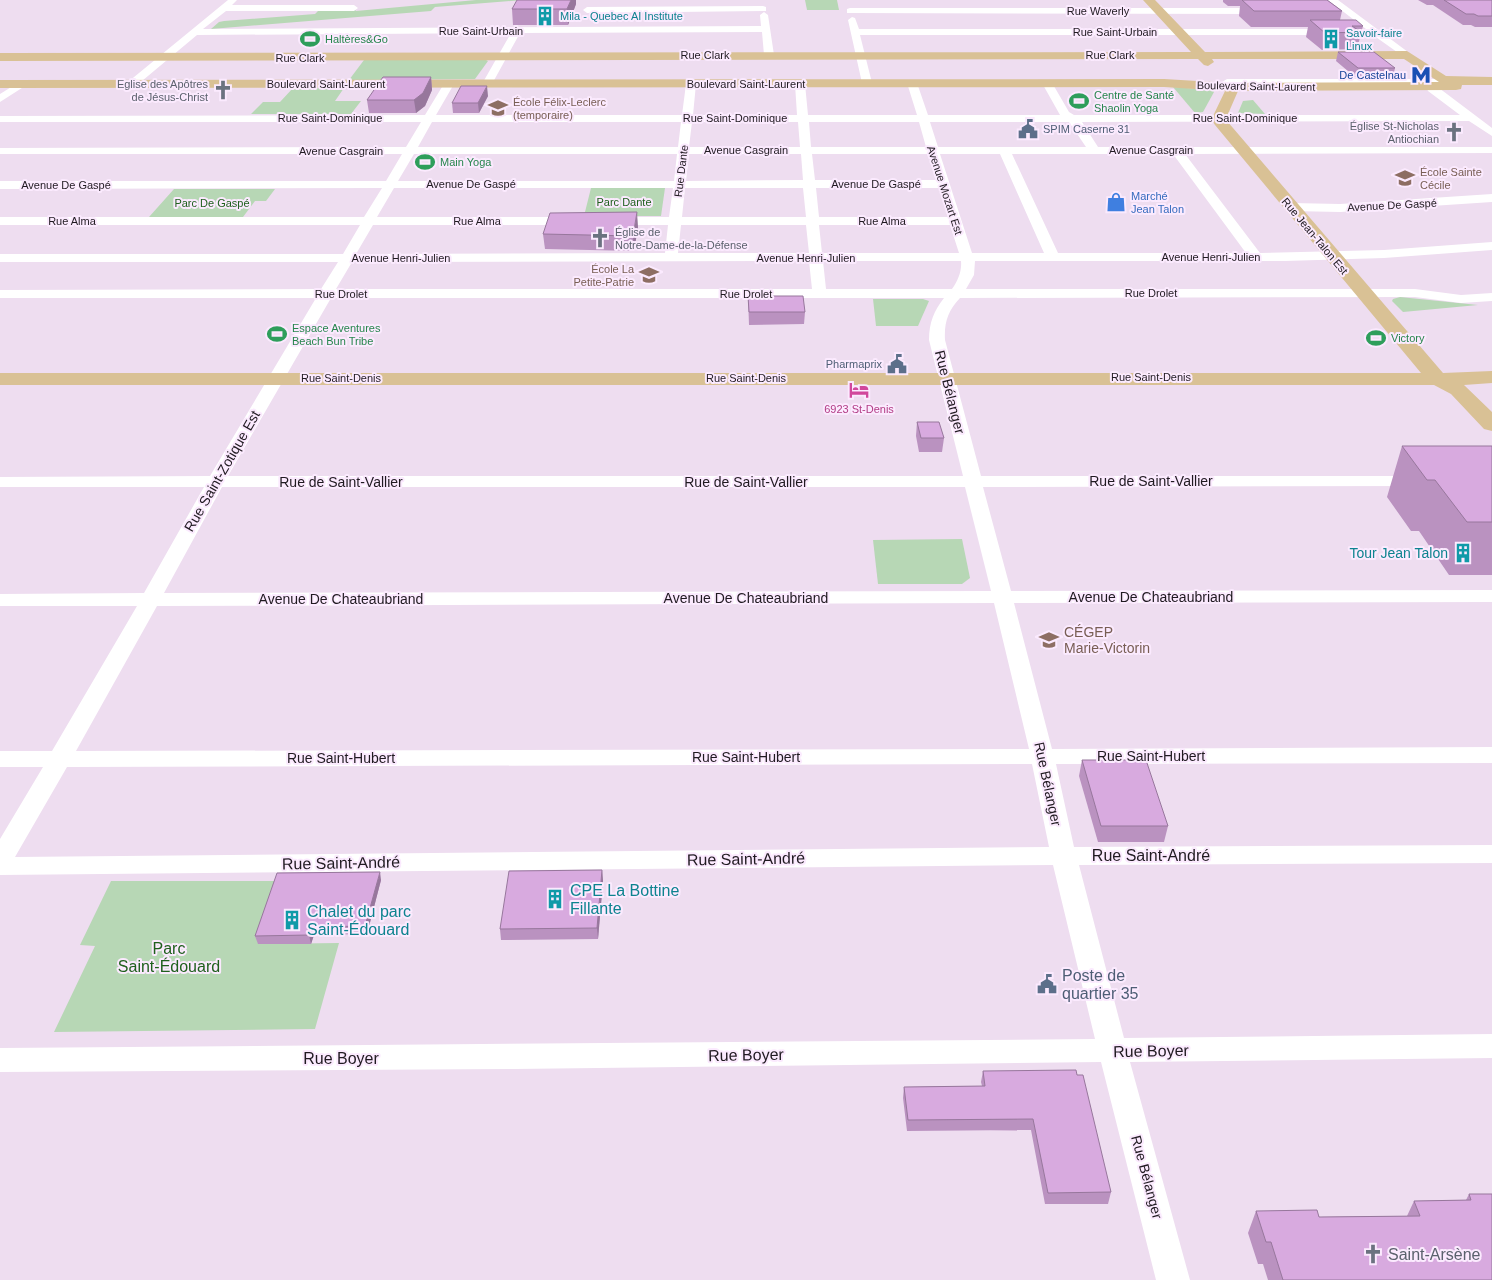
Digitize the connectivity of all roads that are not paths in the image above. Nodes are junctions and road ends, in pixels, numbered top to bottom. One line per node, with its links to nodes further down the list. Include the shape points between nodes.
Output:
1 (232, 0): 9 (street)
2 (591, 0): 11 (street)
3 (1149, 0): 14 (main road)
4 (1332, 0): 17 (street)
5 (847, 1): 12 (street)
6 (927, 2): 13 (street)
7 (763, 4): 8 (street); 18 (street)
8 (671, 5): 11 (street)
9 (223, 8): 10 (street); 20 (street)
10 (354, 8)
11 (587, 10): 19 (street)
12 (850, 11): 13 (street, Rue Waverly); 22 (street)
13 (931, 11): 14 (street, Rue Waverly)
14 (1160, 11): 15 (street, Rue Waverly); 23 (main road)
15 (1279, 11)
16 (1326, 11): 17 (street)
17 (1346, 11): 24 (street)
18 (766, 29): 19 (street, Rue Saint-Urbain); 25 (street)
19 (578, 31): 21 (street, Rue Saint-Urbain)
20 (195, 32): 21 (street, Rue Saint-Urbain); 31 (street)
21 (516, 32): 29 (street)
22 (855, 32): 23 (street, Rue Saint-Urbain); 26 (street)
23 (1180, 32): 24 (street, Rue Saint-Urbain); 27 (main road)
24 (1375, 32): 28 (street)
25 (769, 55): 26 (main road, Rue Clark); 29 (main road, Rue Clark)
26 (860, 55): 27 (main road, Rue Clark); 42 (street)
27 (1202, 55): 28 (main road, Rue Clark); 44 (main road)
28 (1407, 55): 32 (main road, Boulevard Saint-Laurent)
29 (502, 56): 31 (main road, Rue Clark); 39 (street)
30 (1, 58): 31 (main road, Rue Clark)
31 (164, 58): 37 (street)
32 (1427, 69): 33 (main road, Boulevard Saint-Laurent, via 1449,80); 45 (street)
33 (1492, 82): 45 (street, Boulevard Saint-Laurent)
34 (1047, 83): 43 (main road, Boulevard Saint-Laurent); 44 (main road, Boulevard Saint-Laurent); 52 (street, via 1065,114)
35 (0, 84): 36 (main road, Boulevard Saint-Laurent)
36 (22, 84): 37 (main road, Boulevard Saint-Laurent); 47 (street)
37 (132, 84): 38 (main road, Boulevard Saint-Laurent)
38 (449, 84): 39 (main road, Boulevard Saint-Laurent); 48 (street, Rue Saint-Zotique Est)
39 (486, 84): 40 (main road, Boulevard Saint-Laurent)
40 (691, 84): 41 (main road, Boulevard Saint-Laurent); 49 (street, Rue Dante)
41 (800, 84): 42 (main road, Boulevard Saint-Laurent); 50 (street)
42 (867, 84): 43 (main road, Boulevard Saint-Laurent)
43 (912, 84): 51 (street, Avenue Mozart Est)
44 (1229, 84): 45 (main road, Boulevard Saint-Laurent); 53 (main road, via 1232,90)
45 (1428, 85): 46 (main road, Boulevard Saint-Laurent); 54 (street)
46 (1492, 86)
47 (0, 99)
48 (428, 118): 49 (street, Rue Saint-Dominique); 55 (street, Rue Saint-Dominique); 66 (street, Rue Saint-Zotique Est)
49 (687, 118): 50 (street, Rue Saint-Dominique); 58 (street, Rue Dante)
50 (803, 118): 51 (street, Rue Saint-Dominique); 59 (street)
51 (923, 118): 52 (street, Rue Saint-Dominique); 60 (street, Avenue Mozart Est)
52 (1071, 118): 53 (street, Rue Saint-Dominique); 62 (street)
53 (1220, 118): 54 (street, Rue Saint-Dominique); 57 (main road, Rue Jean-Talon Est)
54 (1470, 118): 56 (street)
55 (0, 119)
56 (1492, 134)
57 (1243, 149): 63 (street, Avenue Casgrain); 64 (street, Avenue Casgrain); 73 (main road, Rue Jean-Talon Est)
58 (684, 150): 59 (street, Avenue Casgrain); 66 (street, Avenue Casgrain); 68 (street, Rue Dante)
59 (806, 150): 60 (street, Avenue Casgrain); 69 (street)
60 (932, 150): 61 (street, Avenue Casgrain); 70 (street, Avenue Mozart Est)
61 (1004, 150): 62 (street, Avenue Casgrain); 87 (street)
62 (1094, 150): 63 (street, Avenue Casgrain)
63 (1176, 150): 81 (street)
64 (1492, 150)
65 (0, 151): 66 (street, Avenue Casgrain)
66 (409, 151): 67 (street, Rue Saint-Zotique Est)
67 (390, 184): 68 (street, Avenue De Gaspé); 71 (street, Avenue De Gaspé); 75 (street, Rue Saint-Zotique Est)
68 (680, 184): 69 (street, Avenue De Gaspé); 76 (street, Rue Dante)
69 (809, 184): 70 (street, Avenue De Gaspé); 77 (street)
70 (943, 184): 78 (street, Avenue Mozart Est)
71 (0, 185)
72 (1492, 198): 73 (street, Avenue De Gaspé, via 1340,208)
73 (1291, 207): 80 (main road, Rue Jean-Talon Est)
74 (0, 221): 75 (street, Rue Alma)
75 (368, 221): 76 (street, Rue Alma); 83 (street, Rue Saint-Zotique Est)
76 (675, 221): 77 (street, Rue Alma); 84 (street, Rue Dante)
77 (812, 221): 78 (street, Rue Alma); 85 (street)
78 (954, 221): 86 (street, Avenue Mozart Est)
79 (1492, 246): 80 (street, Avenue Henri-Julien)
80 (1332, 255): 81 (street, Avenue Henri-Julien); 88 (main road, Rue Jean-Talon Est)
81 (1256, 257): 87 (street, Avenue Henri-Julien)
82 (0, 258): 83 (street, Avenue Henri-Julien)
83 (347, 258): 84 (street, Avenue Henri-Julien); 90 (street, Rue Saint-Zotique Est)
84 (671, 258): 85 (street, Avenue Henri-Julien)
85 (815, 258): 86 (street, Avenue Henri-Julien); 91 (street)
86 (967, 258): 87 (street, Avenue Henri-Julien); 92 (street, Avenue Mozart Est, via 967,277)
87 (1053, 258)
88 (1364, 293): 92 (street, Rue Drolet); 93 (street, Rue Drolet, via 1415,293 1462,299); 97 (main road, Rue Jean-Talon Est)
89 (0, 294): 90 (street, Rue Drolet)
90 (326, 294): 91 (street, Rue Drolet); 96 (street, Rue Saint-Zotique Est)
91 (819, 294): 92 (street, Rue Drolet)
92 (956, 294): 94 (street, Rue Bélanger, via 943,308 936,329)
93 (1492, 297)
94 (946, 377): 96 (main road, Rue Saint-Denis); 97 (main road, Rue Saint-Denis); 104 (street, Rue Bélanger)
95 (1492, 377): 97 (main road, Rue Saint-Denis)
96 (276, 378): 98 (main road, Rue Saint-Denis); 103 (street, Rue Saint-Zotique Est)
97 (1436, 378): 99 (main road, Rue Jean-Talon Est, via 1454,388); 100 (main road, Rue Jean-Talon Est, via 1436,387 1444,398)
98 (0, 379)
99 (1492, 424)
100 (1492, 445)
101 (1433, 481): 104 (street, Rue de Saint-Vallier)
102 (0, 482): 103 (street, Rue de Saint-Vallier)
103 (216, 482): 104 (street, Rue de Saint-Vallier); 108 (street, Rue Saint-Zotique Est)
104 (972, 482): 106 (street, Rue Bélanger)
105 (1492, 596): 106 (street, Avenue De Chateaubriand)
106 (1003, 597): 108 (street, Avenue De Chateaubriand); 110 (street, Rue Bélanger)
107 (0, 600): 108 (street, Avenue De Chateaubriand)
108 (150, 600): 112 (street, Rue Saint-Zotique Est)
109 (1492, 755): 110 (street, Rue Saint-Hubert)
110 (1043, 756): 112 (street, Rue Saint-Hubert); 114 (street, Rue Bélanger)
111 (0, 759): 112 (street, Rue Saint-Hubert)
112 (58, 759): 115 (street, Rue Saint-Zotique Est)
113 (1492, 854): 114 (street, Rue Saint-André)
114 (1064, 856): 116 (street, Rue Saint-André); 118 (street, Rue Bélanger)
115 (0, 861)
116 (0, 866)
117 (1492, 1046): 118 (street, Rue Boyer)
118 (1112, 1051): 119 (street, Rue Boyer); 120 (street, Rue Bélanger)
119 (0, 1060)
120 (1174, 1280)

